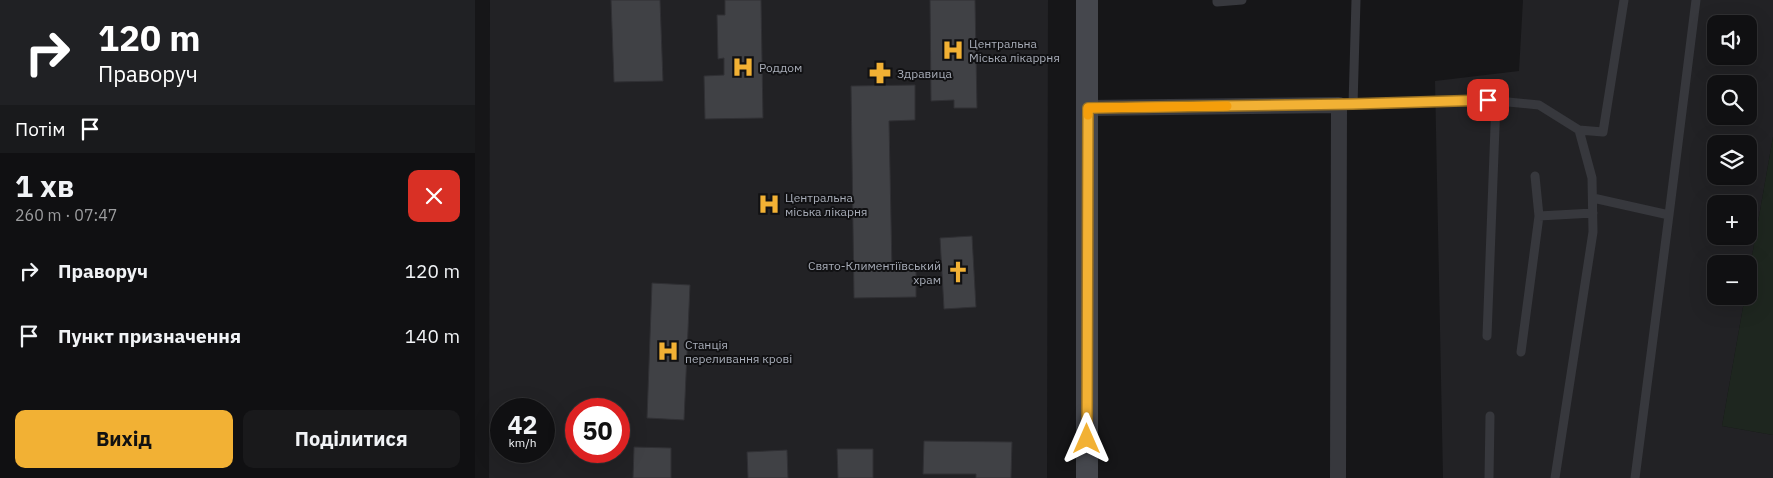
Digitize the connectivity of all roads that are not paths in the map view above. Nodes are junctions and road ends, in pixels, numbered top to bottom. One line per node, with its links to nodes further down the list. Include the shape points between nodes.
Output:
1 (1087, 0): 9 (main road)
2 (1217, 0): 3 (lane)
3 (1242, 0)
4 (1356, 0): 8 (lane)
5 (1624, 0): 10 (lane, via 1603,132)
6 (1696, 0): 14 (lane)
7 (1496, 100): 8 (lane); 10 (lane, via 1539,105); 16 (lane)
8 (1346, 105): 9 (street); 20 (street)
9 (1088, 108): 19 (main road)
10 (1579, 130): 12 (lane, via 1592,178)
11 (1535, 176): 15 (lane)
12 (1593, 198): 13 (lane); 14 (lane)
13 (1593, 213): 15 (lane); 22 (lane, via 1593,232)
14 (1669, 215): 23 (lane)
15 (1539, 216): 17 (lane)
16 (1487, 336)
17 (1521, 352)
18 (1490, 416): 21 (lane)
19 (1087, 478)
20 (1338, 478)
21 (1489, 478)
22 (1555, 478)
23 (1635, 478)

